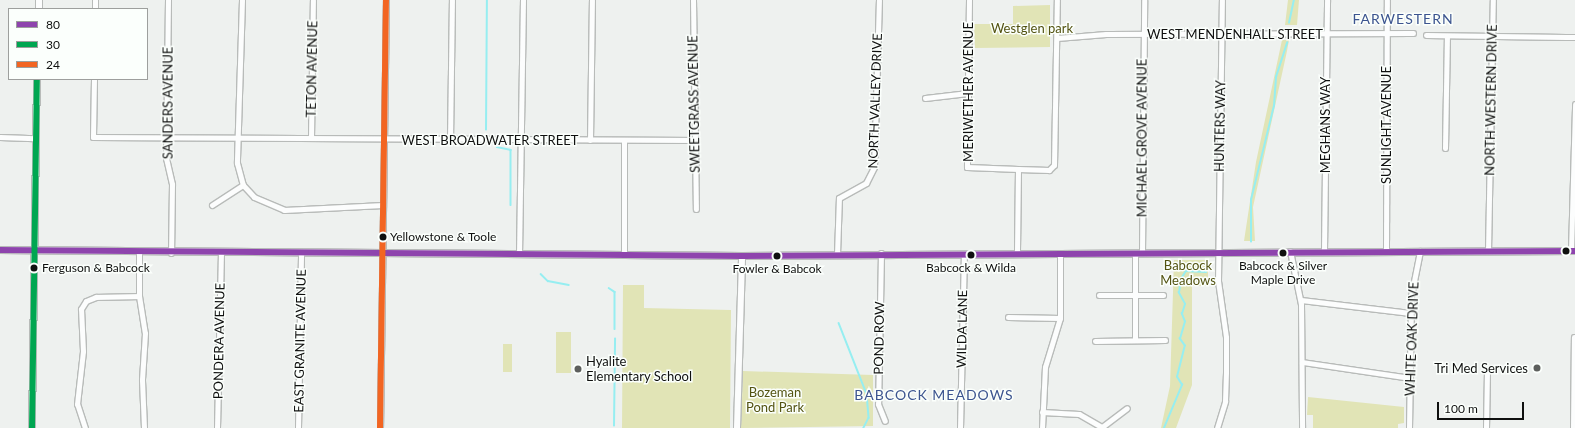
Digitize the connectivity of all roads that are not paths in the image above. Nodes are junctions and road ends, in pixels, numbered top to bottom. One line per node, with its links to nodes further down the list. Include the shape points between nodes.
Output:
1 (168, 0): 34 (street, SANDERS AVENUE)
2 (242, 0): 36 (street)
3 (313, 0): 35 (street, TETON AVENUE)
4 (386, 0): 37 (street)
5 (452, 0): 38 (street)
6 (523, 0): 39 (street)
7 (592, 0): 40 (street)
8 (693, 0): 41 (street, SWEETGRASS AVENUE)
9 (879, 0): 67 (street, NORTH VALLEY DRIVE, via 874,167 866,183 838,198)
10 (969, 0): 29 (street, MERIWETHER AVENUE)
11 (1057, 0): 26 (street)
12 (1144, 0): 19 (street, MICHAEL GROVE AVENUE)
13 (1222, 0): 20 (street, HUNTERS WAY)
14 (1327, 0): 21 (street, MEGHANS WAY)
15 (1387, 0): 17 (street, SUNLIGHT AVENUE)
16 (1492, 0): 24 (street, NORTH WESTERN DRIVE)
17 (1386, 33): 18 (street, WEST MENDENHALL STREET); 21 (street, WEST MENDENHALL STREET); 51 (street, SUNLIGHT AVENUE)
18 (1413, 33)
19 (1142, 34): 20 (street, WEST MENDENHALL STREET); 26 (street, WEST MENDENHALL STREET); 62 (street, MICHAEL GROVE AVENUE)
20 (1221, 34): 21 (street, WEST MENDENHALL STREET); 53 (street, HUNTERS WAY)
21 (1325, 34): 50 (street, MEGHANS WAY)
22 (1426, 35): 23 (street)
23 (1447, 36): 24 (street); 43 (street)
24 (1492, 36): 25 (street); 56 (street, NORTH WESTERN DRIVE)
25 (1575, 37)
26 (1057, 38): 44 (street, via 1054,165 1048,170)
27 (37, 80): 33 (street)
28 (94, 80): 34 (street, WEST BROADWATER STREET, via 93,137)
29 (968, 93): 30 (street); 44 (street, MERIWETHER AVENUE, via 967,167)
30 (925, 98)
31 (1575, 104): 57 (street)
32 (0, 137): 33 (street)
33 (35, 138): 52 (street)
34 (167, 138): 36 (street, WEST BROADWATER STREET); 59 (street, SANDERS AVENUE, via 166,158 172,184)
35 (311, 138): 36 (street, WEST BROADWATER STREET); 37 (street, WEST BROADWATER STREET)
36 (240, 139): 45 (street, via 237,163)
37 (384, 140): 38 (street, WEST BROADWATER STREET); 46 (street)
38 (450, 140): 39 (street, WEST BROADWATER STREET)
39 (521, 140): 40 (street, WEST BROADWATER STREET); 65 (street)
40 (590, 140): 42 (street, WEST BROADWATER STREET)
41 (695, 140): 42 (street, WEST BROADWATER STREET); 48 (street, SWEETGRASS AVENUE)
42 (624, 141): 66 (street)
43 (1445, 148)
44 (1018, 170): 68 (street)
45 (243, 185): 46 (street, via 254,197 284,210); 47 (street)
46 (383, 204): 64 (street)
47 (212, 205)
48 (696, 209)
49 (0, 250): 52 (street)
50 (1324, 250): 51 (street); 54 (street)
51 (1386, 250): 55 (street)
52 (34, 251): 58 (street); 92 (street)
53 (1218, 251): 54 (street); 62 (street); 101 (street, HUNTERS WAY, via 1219,300 1226,344 1225,401)
54 (1290, 251): 76 (street)
55 (1420, 251): 56 (street); 77 (street, WHITE OAK DRIVE)
56 (1488, 251): 57 (street)
57 (1573, 251)
58 (139, 252): 59 (street); 75 (street)
59 (171, 253): 60 (street)
60 (221, 253): 63 (street); 95 (street, PONDERA AVENUE)
61 (881, 253): 67 (street); 70 (street); 90 (street, POND ROW, via 878,404)
62 (1138, 253): 69 (street); 73 (street, MICHAEL GROVE AVENUE)
63 (301, 254): 64 (street); 96 (street, EAST GRANITE AVENUE)
64 (383, 254): 65 (street); 97 (street)
65 (519, 254): 66 (street)
66 (624, 254): 71 (street)
67 (837, 254): 71 (street)
68 (1017, 254): 69 (street); 70 (street)
69 (1060, 254): 79 (street)
70 (964, 255): 99 (street, WILDA LANE)
71 (742, 256): 98 (street)
72 (1099, 295): 73 (street)
73 (1135, 295): 74 (street); 81 (street, MICHAEL GROVE AVENUE)
74 (1163, 295)
75 (139, 296): 93 (street, via 96,297 86,301 81,309 82,352 77,404); 94 (street, via 145,333 142,380)
76 (1301, 300): 77 (street); 84 (street)
77 (1410, 313): 86 (street, WHITE OAK DRIVE)
78 (1008, 317): 79 (street)
79 (1060, 318): 88 (street, via 1045,367)
80 (1574, 337): 89 (street)
81 (1135, 340): 82 (street); 83 (street)
82 (1165, 340)
83 (1095, 341)
84 (1302, 362): 86 (street); 102 (street)
85 (1487, 373): 104 (street)
86 (1410, 378): 103 (street, WHITE OAK DRIVE)
87 (1127, 408): 91 (street)
88 (1042, 412): 91 (street, via 1079,414); 100 (street)
89 (1574, 418): 105 (street)
90 (885, 421)
91 (1102, 427)
92 (32, 428)
93 (85, 428)
94 (144, 428)
95 (217, 428)
96 (298, 428)
97 (380, 428)
98 (737, 428)
99 (960, 428)
100 (1042, 428)
101 (1217, 428)
102 (1302, 428)
103 (1409, 428)
104 (1486, 428)
105 (1573, 428)

